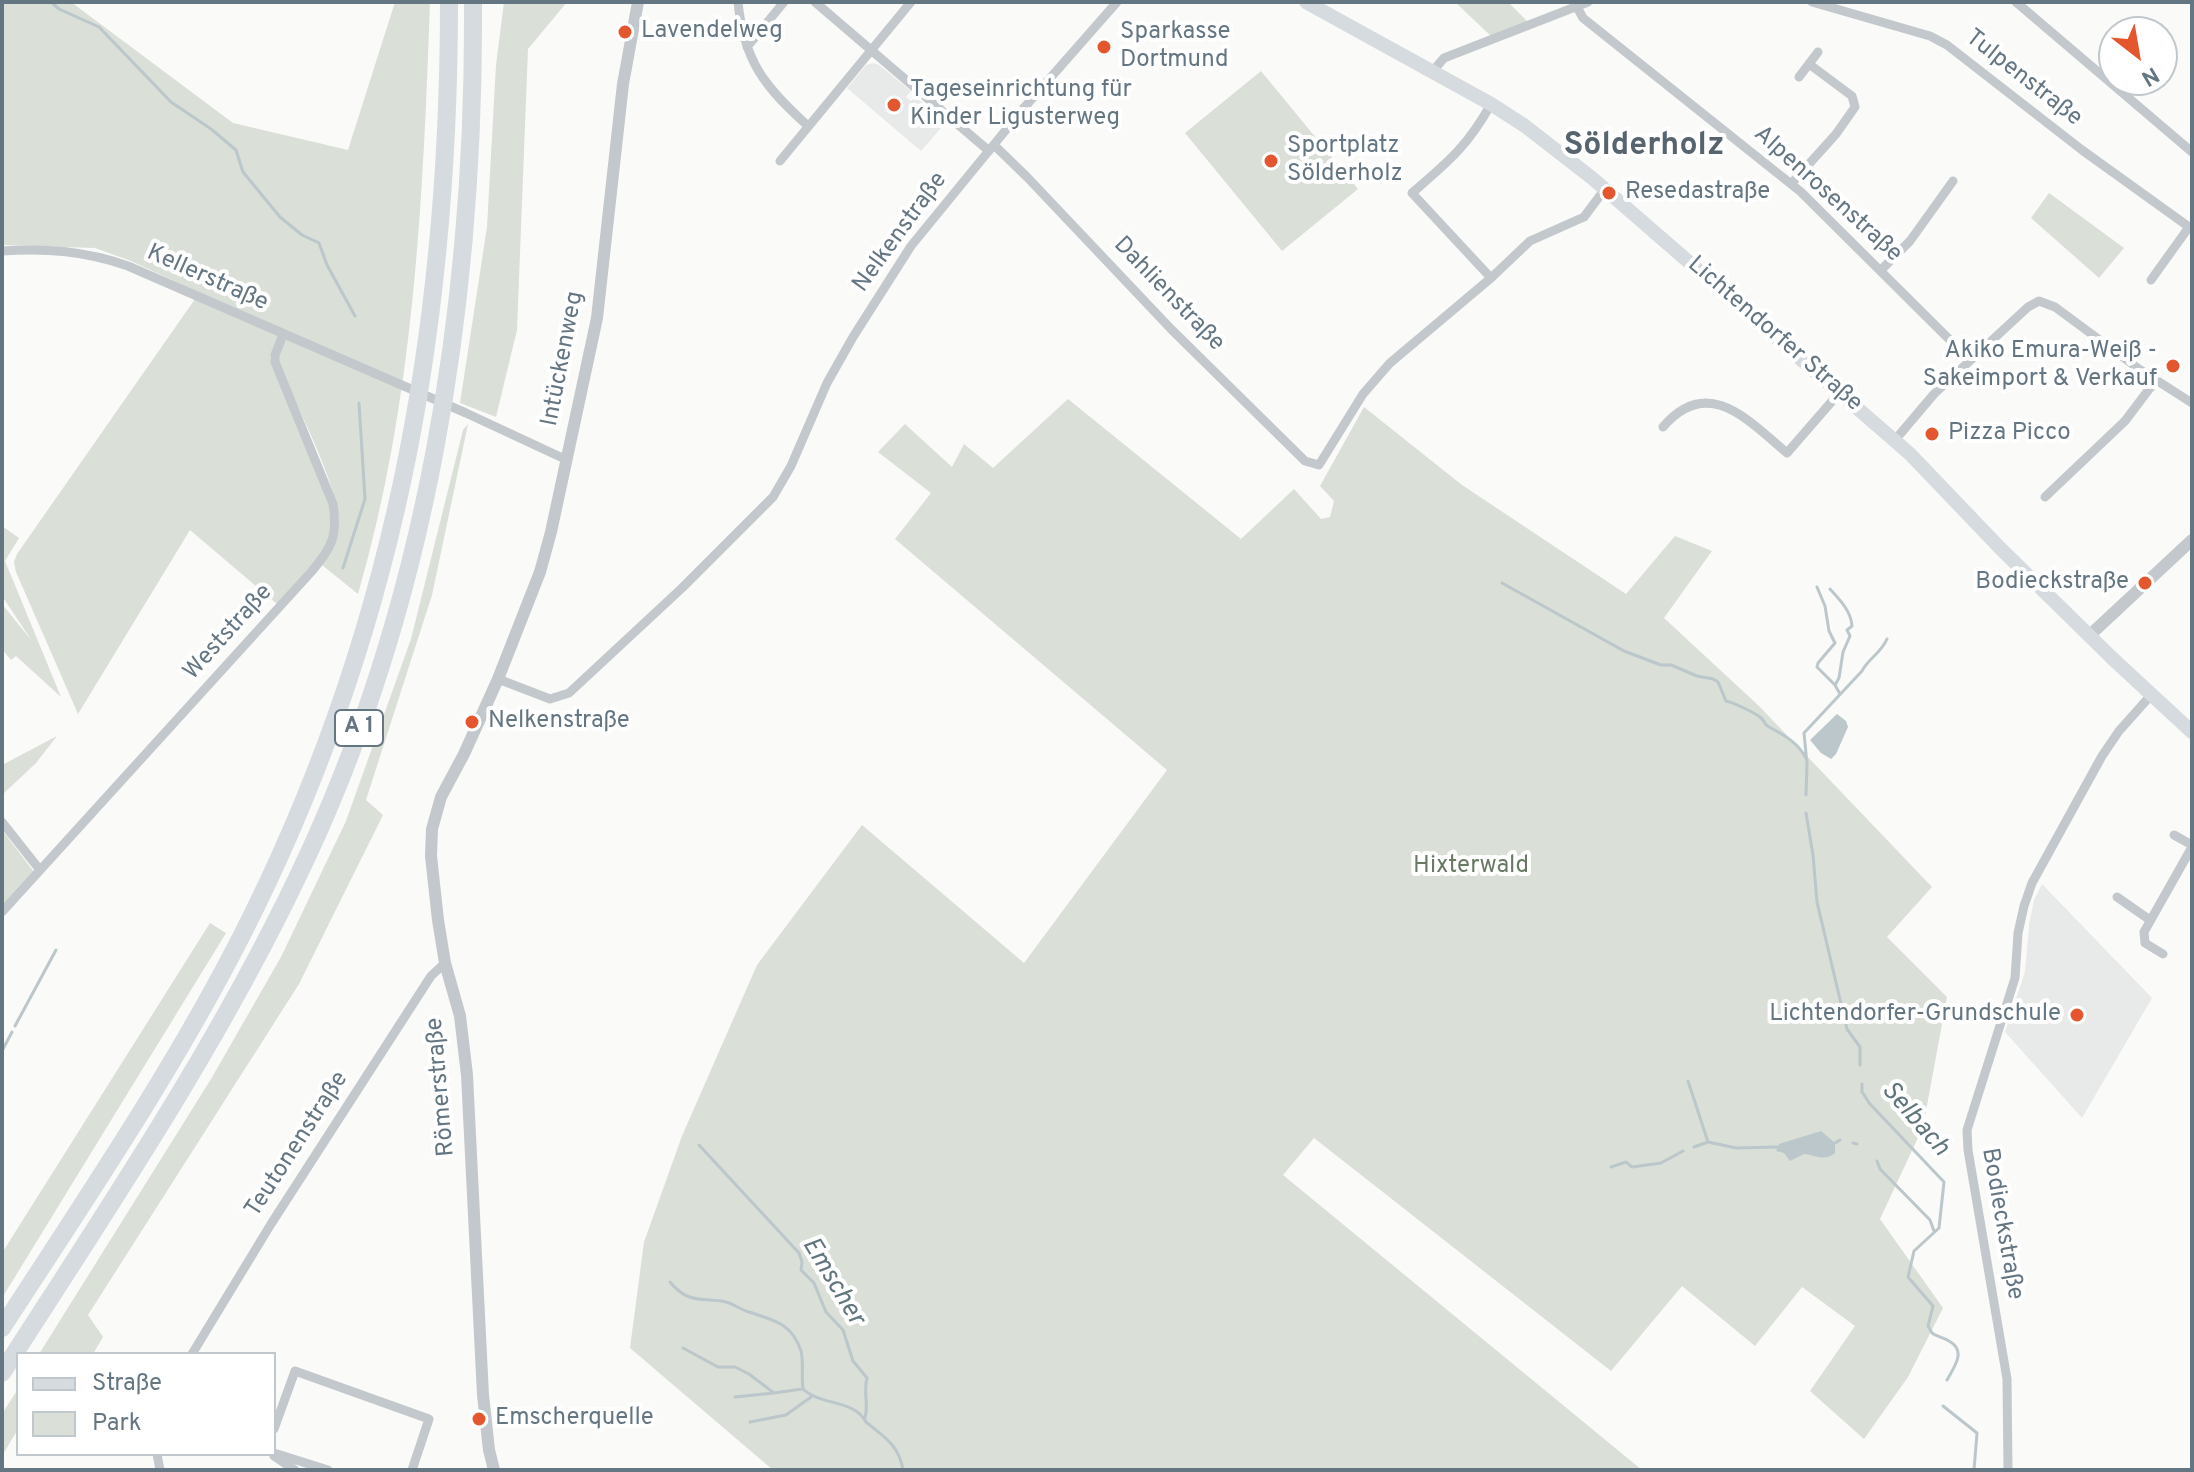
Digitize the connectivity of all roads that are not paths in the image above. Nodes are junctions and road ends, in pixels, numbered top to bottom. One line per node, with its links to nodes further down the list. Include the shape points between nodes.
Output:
1 (449, 2): 57 (highway, A 1, via 443,185 427,346 394,525 352,674 297,818 240,939 136,1119)
2 (473, 2): 59 (highway, A 1, via 466,193 450,348 418,531 381,663 331,802 264,945 170,1110)
3 (638, 2): 40 (street, Intückenweg, via 623,84 597,318)
4 (738, 2): 14 (street)
5 (784, 2): 14 (street)
6 (815, 2): 15 (street, Dahlienstraße)
7 (911, 2): 15 (street)
8 (1117, 2): 22 (street, Nelkenstraße)
9 (1306, 2): 18 (main road, Lichtendorfer Straße)
10 (1588, 2): 13 (street)
11 (1812, 2): 28 (street, Tulpenstraße, via 1947,45)
12 (2016, 2): 23 (street)
13 (1577, 7): 18 (street, via 1444,58); 26 (street, Alpenrosenstraße, via 1583,18)
14 (747, 47): 21 (street, via 773,93)
15 (871, 51): 21 (street); 22 (street, Dahlienstraße)
16 (1818, 52): 17 (street)
17 (1809, 64): 19 (street); 26 (street, via 1852,96 1855,107)
18 (1432, 72): 20 (main road, Lichtendorfer Straße)
19 (1799, 77)
20 (1491, 104): 27 (main road, Lichtendorfer Straße); 31 (street, via 1455,156 1412,193)
21 (808, 126): 24 (street)
22 (991, 148): 31 (street, Dahlienstraße, via 1027,177 1305,461 1319,465 1386,367); 44 (street, Nelkenstraße, via 911,246 873,304 827,383 791,466 764,506 569,693 550,699)
23 (2192, 152)
24 (780, 161)
25 (1953, 181): 30 (street, via 1910,241)
26 (1791, 184): 30 (street, Alpenrosenstraße)
27 (1605, 189): 31 (street, via 1584,217 1530,241); 36 (main road, Lichtendorfer Straße)
28 (2191, 228): 32 (street, Tulpenstraße)
29 (2, 251): 33 (street, Kellerstraße, via 98,255)
30 (1881, 270): 34 (street, Alpenrosenstraße)
31 (1491, 278)
32 (2151, 280)
33 (283, 335): 40 (street, Kellerstraße); 51 (street, Weststraße, via 275,362 333,504 332,545)
34 (1970, 360): 35 (street, via 2039,301); 39 (street)
35 (2156, 380): 37 (street); 41 (street, via 2125,421)
36 (1840, 392): 38 (street, via 1787,453 1735,409 1717,404 1682,409); 39 (main road, Lichtendorfer Straße)
37 (2192, 403)
38 (1663, 427)
39 (1895, 440): 43 (main road, Lichtendorfer Straße)
40 (567, 460): 44 (street, Intückenweg, via 540,572)
41 (2045, 497)
42 (2192, 540): 43 (street)
43 (2090, 635): 45 (main road, Lichtendorfer Straße)
44 (498, 679): 46 (street, Intückenweg)
45 (2152, 694): 47 (main road, Lichtendorfer Straße); 67 (street, Bodieckstraße, via 2102,756 2032,883 2018,933 2015,978 1967,1130 2007,1379)
46 (482, 712): 56 (street, Römerstraße, via 441,797 432,829)
47 (2192, 732)
48 (2, 822): 51 (street)
49 (2174, 835): 50 (street)
50 (2192, 846): 54 (street)
51 (40, 870): 53 (street, Weststraße)
52 (2117, 897): 54 (street)
53 (2, 912)
54 (2150, 920): 55 (street, via 2143,939)
55 (2163, 954)
56 (445, 963): 58 (street, Teutonenstraße, via 431,976); 66 (street, Römerstraße, via 464,1049 483,1395)
57 (2, 1328)
58 (193, 1352)
59 (2, 1373)
60 (276, 1423): 65 (street, via 295,1371 429,1419)
61 (276, 1454): 64 (street)
62 (276, 1455): 63 (street)
63 (295, 1470)
64 (327, 1470)
65 (412, 1470)
66 (494, 1470)
67 (2008, 1470)

